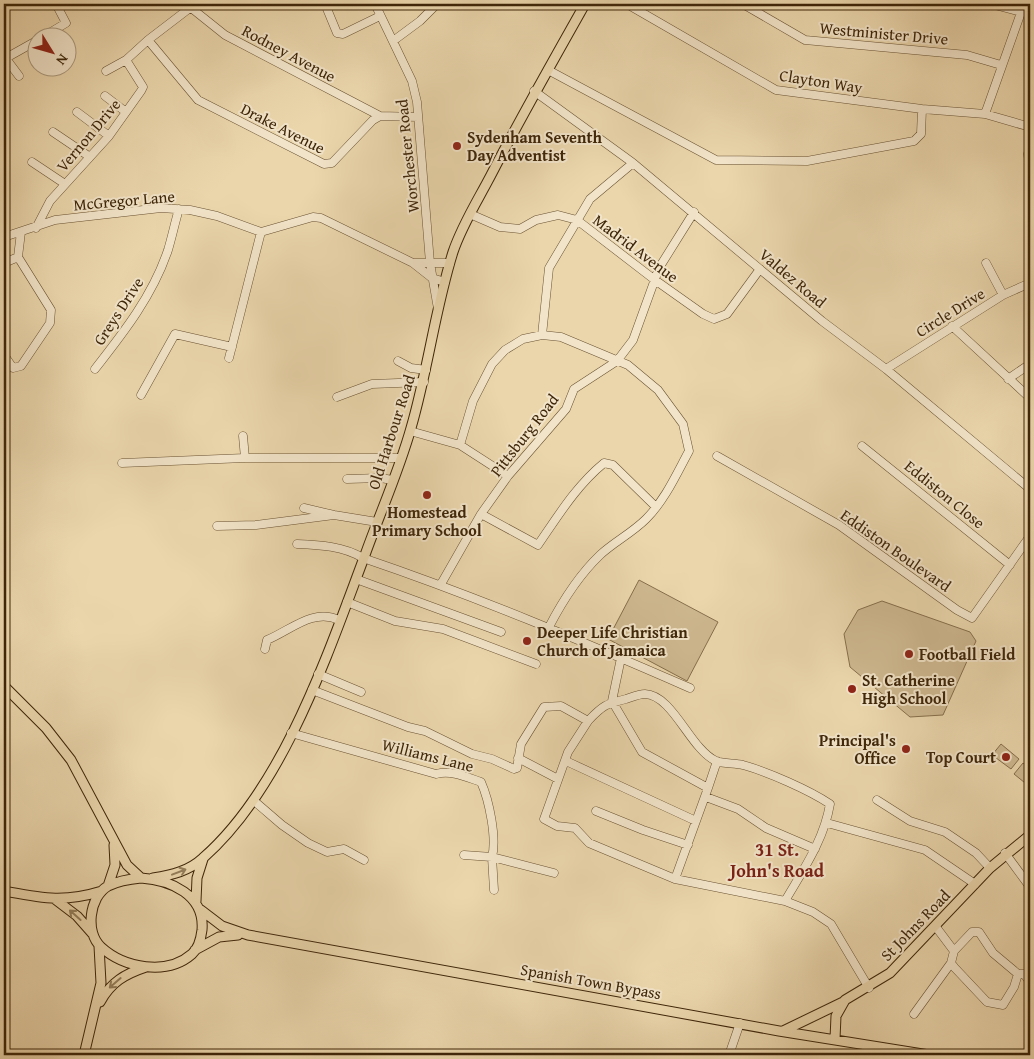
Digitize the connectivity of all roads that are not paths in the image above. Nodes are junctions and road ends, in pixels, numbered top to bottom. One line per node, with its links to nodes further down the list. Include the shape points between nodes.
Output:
1 (56, 4): 12 (street, via 66,23)
2 (325, 4): 11 (street, via 337,33 343,34)
3 (375, 4): 11 (street, Worchester Road)
4 (437, 4): 14 (street)
5 (585, 4): 19 (main road, Old Harbour Road)
6 (627, 4): 24 (street, Clayton Way, via 776,90)
7 (742, 4): 18 (street, Westminister Drive, via 805,40 967,55)
8 (991, 4): 10 (street)
9 (193, 6): 13 (street, Vernon Drive); 28 (street, Rodney Avenue, via 225,35)
10 (1022, 8): 18 (street)
11 (380, 16): 14 (street, Worchester Road)
12 (58, 28)
13 (148, 40): 17 (street, Vernon Drive); 28 (street, Drake Avenue, via 198,100 324,164 332,163)
14 (393, 41): 29 (street, Worchester Road, via 412,80)
15 (28, 45): 16 (street)
16 (5, 57): 21 (street)
17 (126, 60): 20 (street, Vernon Drive); 26 (street, Vernon Drive, via 143,87)
18 (1001, 66): 27 (street)
19 (548, 70): 22 (main road, Old Harbour Road); 24 (street, via 716,160 807,161 914,141 921,134)
20 (106, 71)
21 (19, 76)
22 (534, 92): 36 (street, Valdez Road); 41 (main road, Old Harbour Road)
23 (105, 96): 26 (street)
24 (922, 109): 27 (street, Clayton Way)
25 (76, 112): 32 (street)
26 (126, 112): 32 (street, Vernon Drive)
27 (985, 114): 30 (street, Clayton Way)
28 (380, 116): 29 (street)
29 (418, 118): 50 (street, Worchester Road)
30 (1030, 127)
31 (53, 132): 34 (street)
32 (109, 136): 34 (street, Vernon Drive)
33 (1030, 145): 37 (street)
34 (90, 158): 38 (street, Vernon Drive)
35 (32, 162): 38 (street)
36 (633, 162): 40 (street, Valdez Road); 42 (street, via 590,199)
37 (1030, 172)
38 (65, 184): 43 (street, Vernon Drive, via 50,201)
39 (179, 209): 43 (street, McGregor Lane, via 161,208 65,219); 45 (street, McGregor Lane, via 217,216); 68 (street, Greys Drive, via 168,250 150,292)
40 (694, 212): 53 (street, Valdez Road); 55 (street, Pittsburg Road)
41 (470, 214): 42 (street, Madrid Avenue, via 500,228 520,229 536,220 558,215); 51 (main road, Old Harbour Road)
42 (577, 220): 55 (street, Madrid Avenue); 61 (street, via 549,268)
43 (36, 228): 44 (street, McGregor Lane)
44 (21, 232): 46 (street, McGregor Lane); 47 (street)
45 (261, 232): 49 (street, via 305,218 321,218); 62 (street)
46 (4, 237)
47 (18, 257): 48 (street); 63 (street, via 52,316 21,366 13,368)
48 (4, 263)
49 (413, 263): 50 (street); 54 (street)
50 (430, 263): 51 (street); 54 (street, Worchester Road)
51 (450, 263): 56 (main road, Old Harbour Road)
52 (986, 263): 58 (street)
53 (760, 269): 55 (street, Madrid Avenue, via 727,314 714,319); 69 (street, Valdez Road)
54 (432, 278): 56 (street); 59 (street, Worchester Road)
55 (655, 280): 66 (street, Pittsburg Road, via 633,340)
56 (445, 282): 59 (main road, Old Harbour Road)
57 (1030, 283): 58 (street, Circle Drive)
58 (1003, 296): 60 (street, Circle Drive)
59 (439, 312): 70 (main road, Old Harbour Road)
60 (952, 326): 69 (street, Circle Drive); 71 (street)
61 (542, 335): 66 (street, via 561,336); 78 (street, via 523,339 505,350 492,364 473,401)
62 (232, 347): 64 (street); 73 (street, via 175,334)
63 (4, 355)
64 (229, 358)
65 (398, 361): 70 (street, via 411,368)
66 (616, 361): 84 (street, Pittsburg Road, via 574,389 561,416); 89 (street, via 628,365 658,390 683,424 690,452)
67 (1030, 364): 71 (street)
68 (95, 369)
69 (886, 369): 87 (street, Valdez Road)
70 (426, 370): 72 (main road, Old Harbour Road)
71 (1008, 379): 75 (street)
72 (424, 382): 74 (street, via 372,384); 76 (main road, Old Harbour Road)
73 (141, 395)
74 (337, 397)
75 (1030, 398)
76 (410, 431): 78 (street); 82 (main road, Old Harbour Road)
77 (243, 436): 81 (street)
78 (460, 445): 84 (street)
79 (862, 446): 97 (street, Eddiston Close)
80 (716, 456): 97 (street, Eddiston Boulevard, via 839,525 972,618)
81 (245, 458): 82 (street); 83 (street)
82 (401, 458): 86 (main road, Old Harbour Road)
83 (122, 463)
84 (508, 476): 90 (street, Pittsburg Road)
85 (346, 479): 86 (street)
86 (392, 480): 92 (main road, Old Harbour Road)
87 (1030, 489)
88 (304, 508): 91 (street)
89 (656, 508): 90 (street, via 613,464 604,463 577,490 538,545); 102 (street, via 581,575 563,599)
90 (481, 514): 99 (street, Pittsburg Road)
91 (334, 516): 92 (street); 93 (street)
92 (377, 522): 96 (main road, Old Harbour Road)
93 (217, 526)
94 (1030, 536): 97 (street, Eddiston Boulevard)
95 (297, 544): 96 (street, via 326,546 354,552)
96 (363, 558): 98 (main road, Old Harbour Road); 99 (street)
97 (1010, 564)
98 (356, 579): 100 (main road, Old Harbour Road); 103 (street)
99 (441, 584): 102 (street)
100 (347, 602): 101 (main road, Old Harbour Road); 106 (street, via 394,621 443,629)
101 (339, 620): 104 (street, via 319,615 268,640); 107 (main road, Old Harbour Road)
102 (549, 627): 105 (street)
103 (501, 632)
104 (265, 649)
105 (621, 658): 109 (street); 112 (street)
106 (536, 664)
107 (318, 674): 110 (main road, Old Harbour Road); 111 (street)
108 (4, 686): 127 (main road, via 46,728 71,760)
109 (690, 688)
110 (312, 690): 114 (main road, Old Harbour Road); 115 (street, via 425,731 472,754 514,769)
111 (360, 692)
112 (612, 701): 113 (street, via 602,706); 117 (street, via 645,694 657,698 679,719 698,747); 119 (street, via 642,752)
113 (588, 721): 115 (street, via 561,706 544,707 521,744); 116 (street, via 572,744)
114 (292, 733): 121 (main road, Old Harbour Road); 132 (street, Williams Lane, via 436,774 454,773 481,782 492,827)
115 (518, 758): 118 (street)
116 (566, 761): 118 (street); 124 (street)
117 (718, 762): 119 (street); 125 (street, via 744,766 815,794 830,804)
118 (558, 779): 139 (street, via 544,819 557,826 575,828 588,843)
119 (708, 788): 120 (street)
120 (706, 797): 124 (street); 129 (street, via 738,809 766,828)
121 (253, 800): 133 (main road, Old Harbour Road, via 231,830); 134 (street, via 282,825 316,847 326,852 344,850)
122 (877, 800): 135 (street, via 910,821 945,832 976,853)
123 (596, 810): 128 (street)
124 (696, 821): 128 (street)
125 (827, 823): 129 (street); 140 (street, via 925,850)
126 (1030, 835): 130 (main road, St Johns Road)
127 (113, 841): 137 (main road, via 127,865); 142 (main road, via 115,865)
128 (688, 845): 139 (street)
129 (815, 849): 146 (street)
130 (1006, 853): 135 (main road, St Johns Road); 141 (street)
131 (464, 855): 132 (street)
132 (492, 857): 136 (street); 143 (street)
133 (202, 859): 138 (main road, Old Harbour Road, one-way to 133, via 177,874); 147 (main road, via 197,878)
134 (364, 860)
135 (990, 868): 140 (main road, St Johns Road)
136 (554, 873)
137 (141, 878): 138 (main road); 142 (main road)
138 (153, 878): 147 (main road, via 177,887)
139 (675, 879): 146 (street)
140 (975, 884): 148 (main road, St Johns Road)
141 (1030, 886)
142 (105, 889): 145 (main road, via 82,897); 149 (main road, via 92,912)
143 (494, 890)
144 (4, 892): 145 (main road)
145 (55, 900): 149 (main road, one-way to 145, via 77,916)
146 (786, 901): 158 (street, via 831,924)
147 (198, 906): 150 (main road, Spanish Town Bypass, via 222,926); 152 (main road, via 202,928)
148 (936, 927): 153 (street); 158 (main road, St Johns Road, via 902,962)
149 (92, 933): 151 (main road)
150 (248, 935): 152 (main road, Spanish Town Bypass, via 225,935); 162 (main road, Spanish Town Bypass)
151 (99, 946): 155 (main road, via 126,962); 160 (main road, via 101,983)
152 (196, 950): 155 (main road, via 173,964)
153 (954, 951): 154 (street); 156 (street, via 972,932 979,932 994,953)
154 (951, 963): 156 (street, via 987,1002 1003,1006); 161 (street)
155 (146, 967): 160 (main road, one-way to 160, via 127,974 108,988)
156 (1018, 974): 157 (street, via 1024,974)
157 (1030, 982)
158 (869, 988): 159 (main road, St Johns Road)
159 (845, 1000): 163 (main road, St Johns Road); 164 (main road, via 838,1010)
160 (96, 1011): 165 (main road)
161 (914, 1014)
162 (740, 1023): 163 (main road, Spanish Town Bypass); 166 (street)
163 (783, 1032): 164 (main road, Spanish Town Bypass)
164 (835, 1040): 167 (main road, Spanish Town Bypass)
165 (84, 1055)
166 (728, 1055)
167 (929, 1055)

